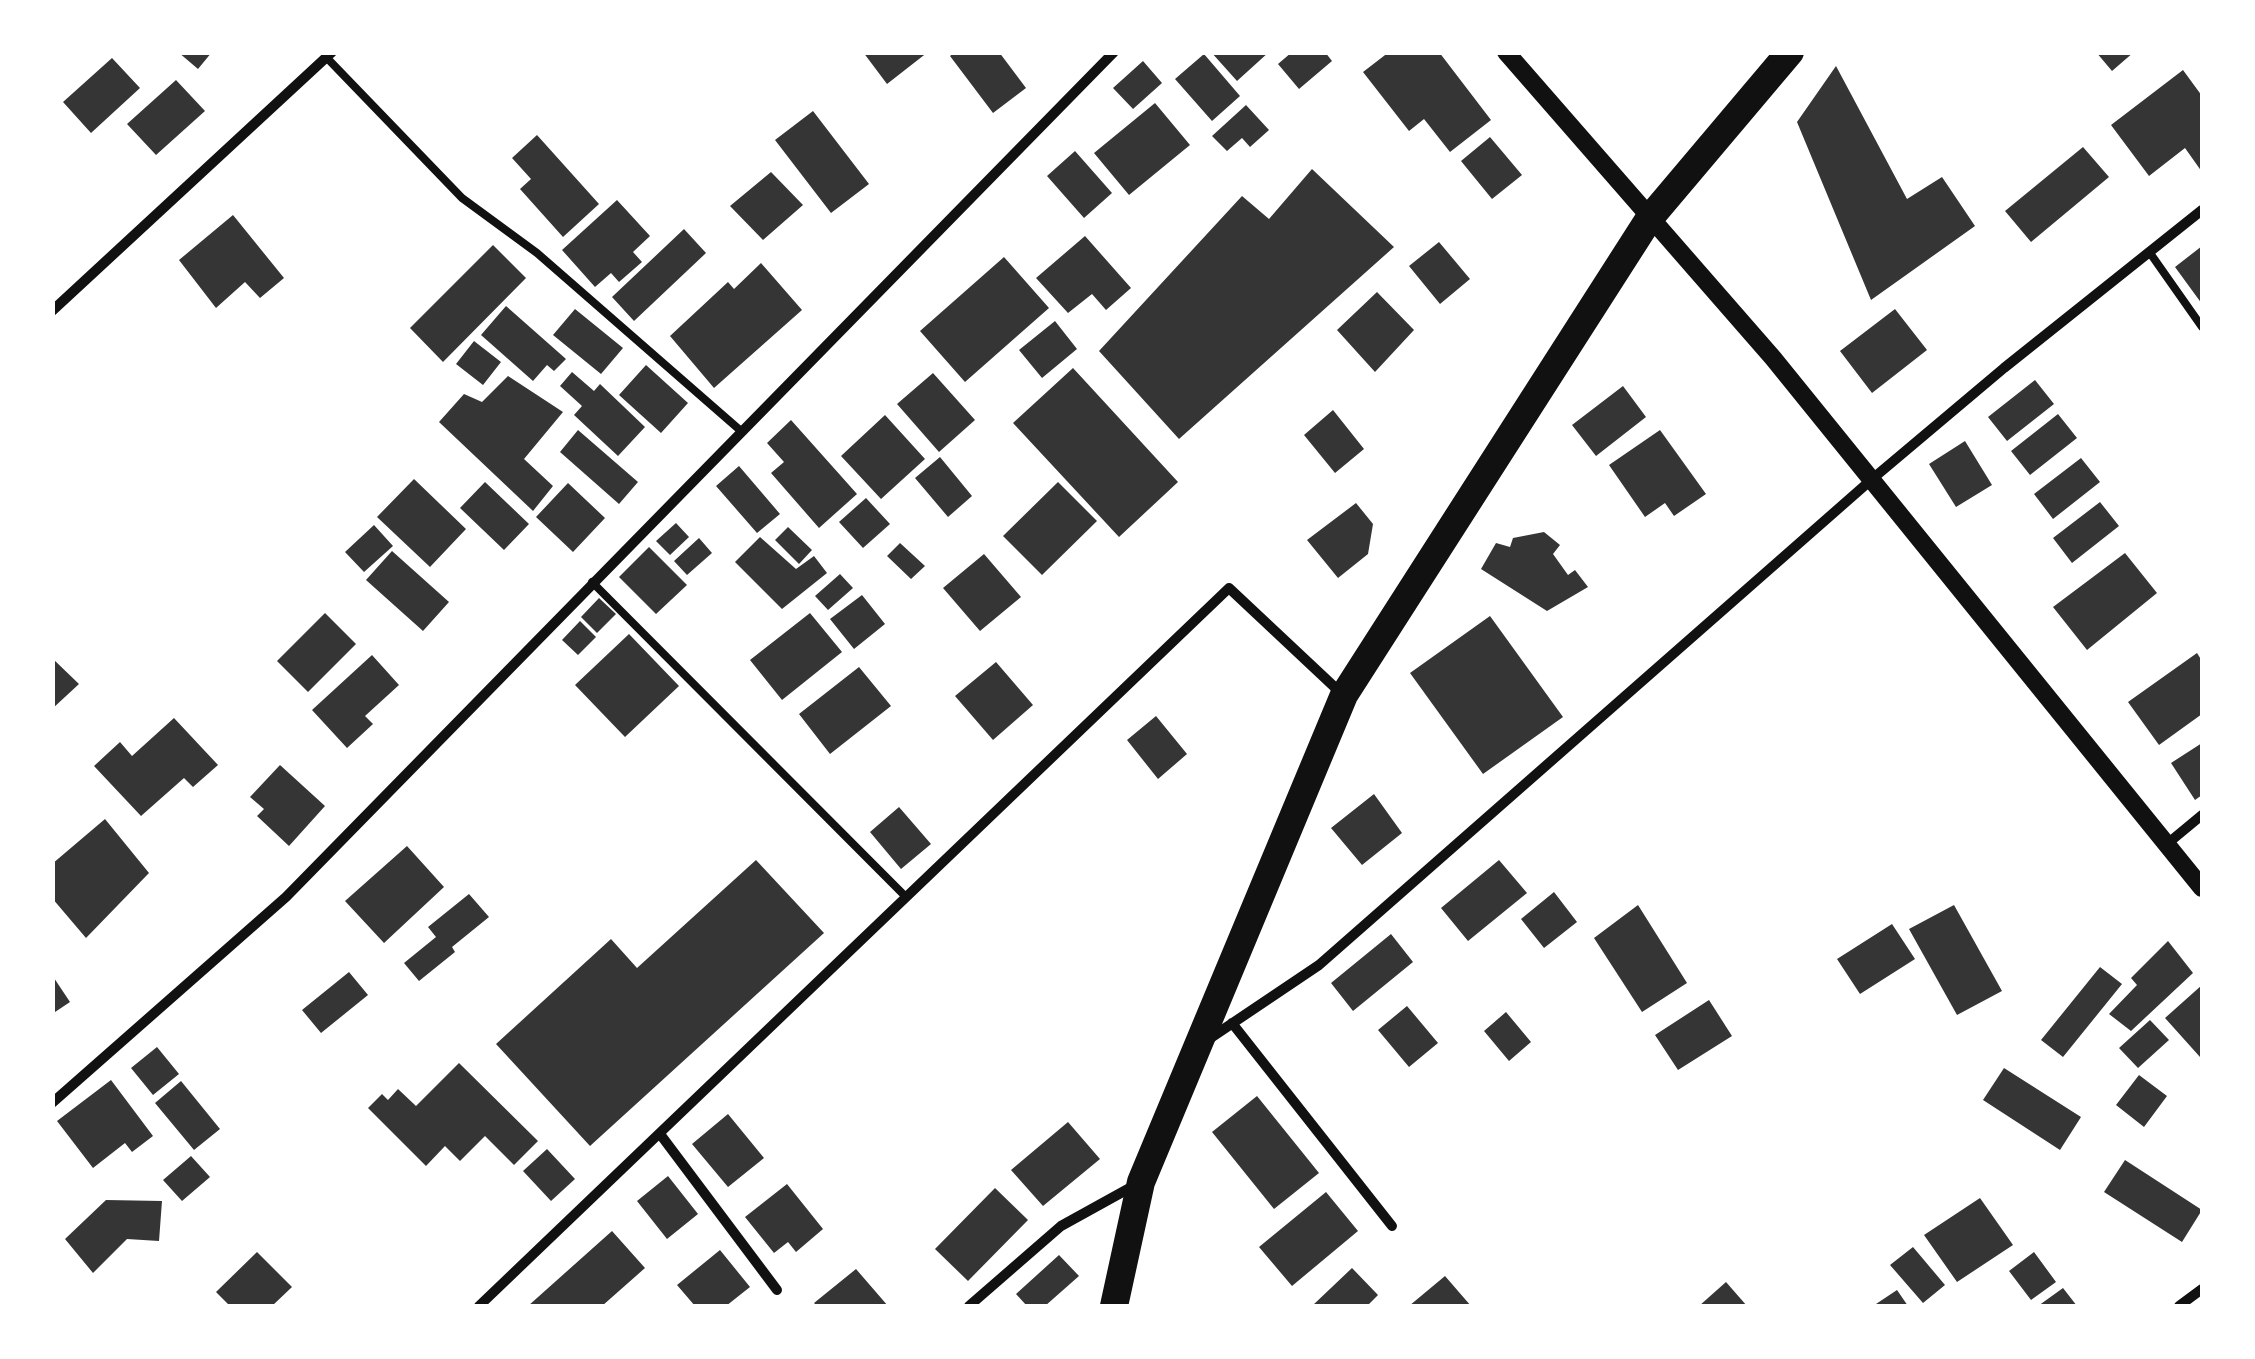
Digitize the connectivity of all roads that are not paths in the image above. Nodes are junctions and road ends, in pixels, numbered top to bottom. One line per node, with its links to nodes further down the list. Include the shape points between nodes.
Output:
1 (1114, 52): 10 (street)
2 (1506, 52): 6 (street)
3 (1790, 52): 6 (highway)
4 (327, 54): 8 (street); 10 (lane, via 462,198 536,253)
5 (2202, 210): 7 (street)
6 (1649, 220): 11 (street); 13 (highway)
7 (2150, 254): 9 (lane); 11 (street)
8 (52, 311)
9 (2202, 327)
10 (740, 432): 12 (street)
11 (1872, 480): 15 (street); 18 (street, via 1319,965)
12 (592, 582): 17 (lane); 20 (street, via 286,897)
13 (1344, 695): 17 (street, via 1229,588); 19 (highway)
14 (2202, 815): 15 (street)
15 (2167, 844): 16 (street)
16 (2202, 888)
17 (906, 898): 21 (street)
18 (1232, 1024): 19 (street); 23 (street)
19 (1196, 1048): 22 (highway)
20 (52, 1103)
21 (660, 1134): 25 (street); 26 (street)
22 (1141, 1182): 27 (street, via 1062,1226); 28 (highway)
23 (1392, 1226)
24 (2202, 1289): 29 (street)
25 (777, 1290)
26 (480, 1306)
27 (969, 1306)
28 (1114, 1306)
29 (2179, 1306)

